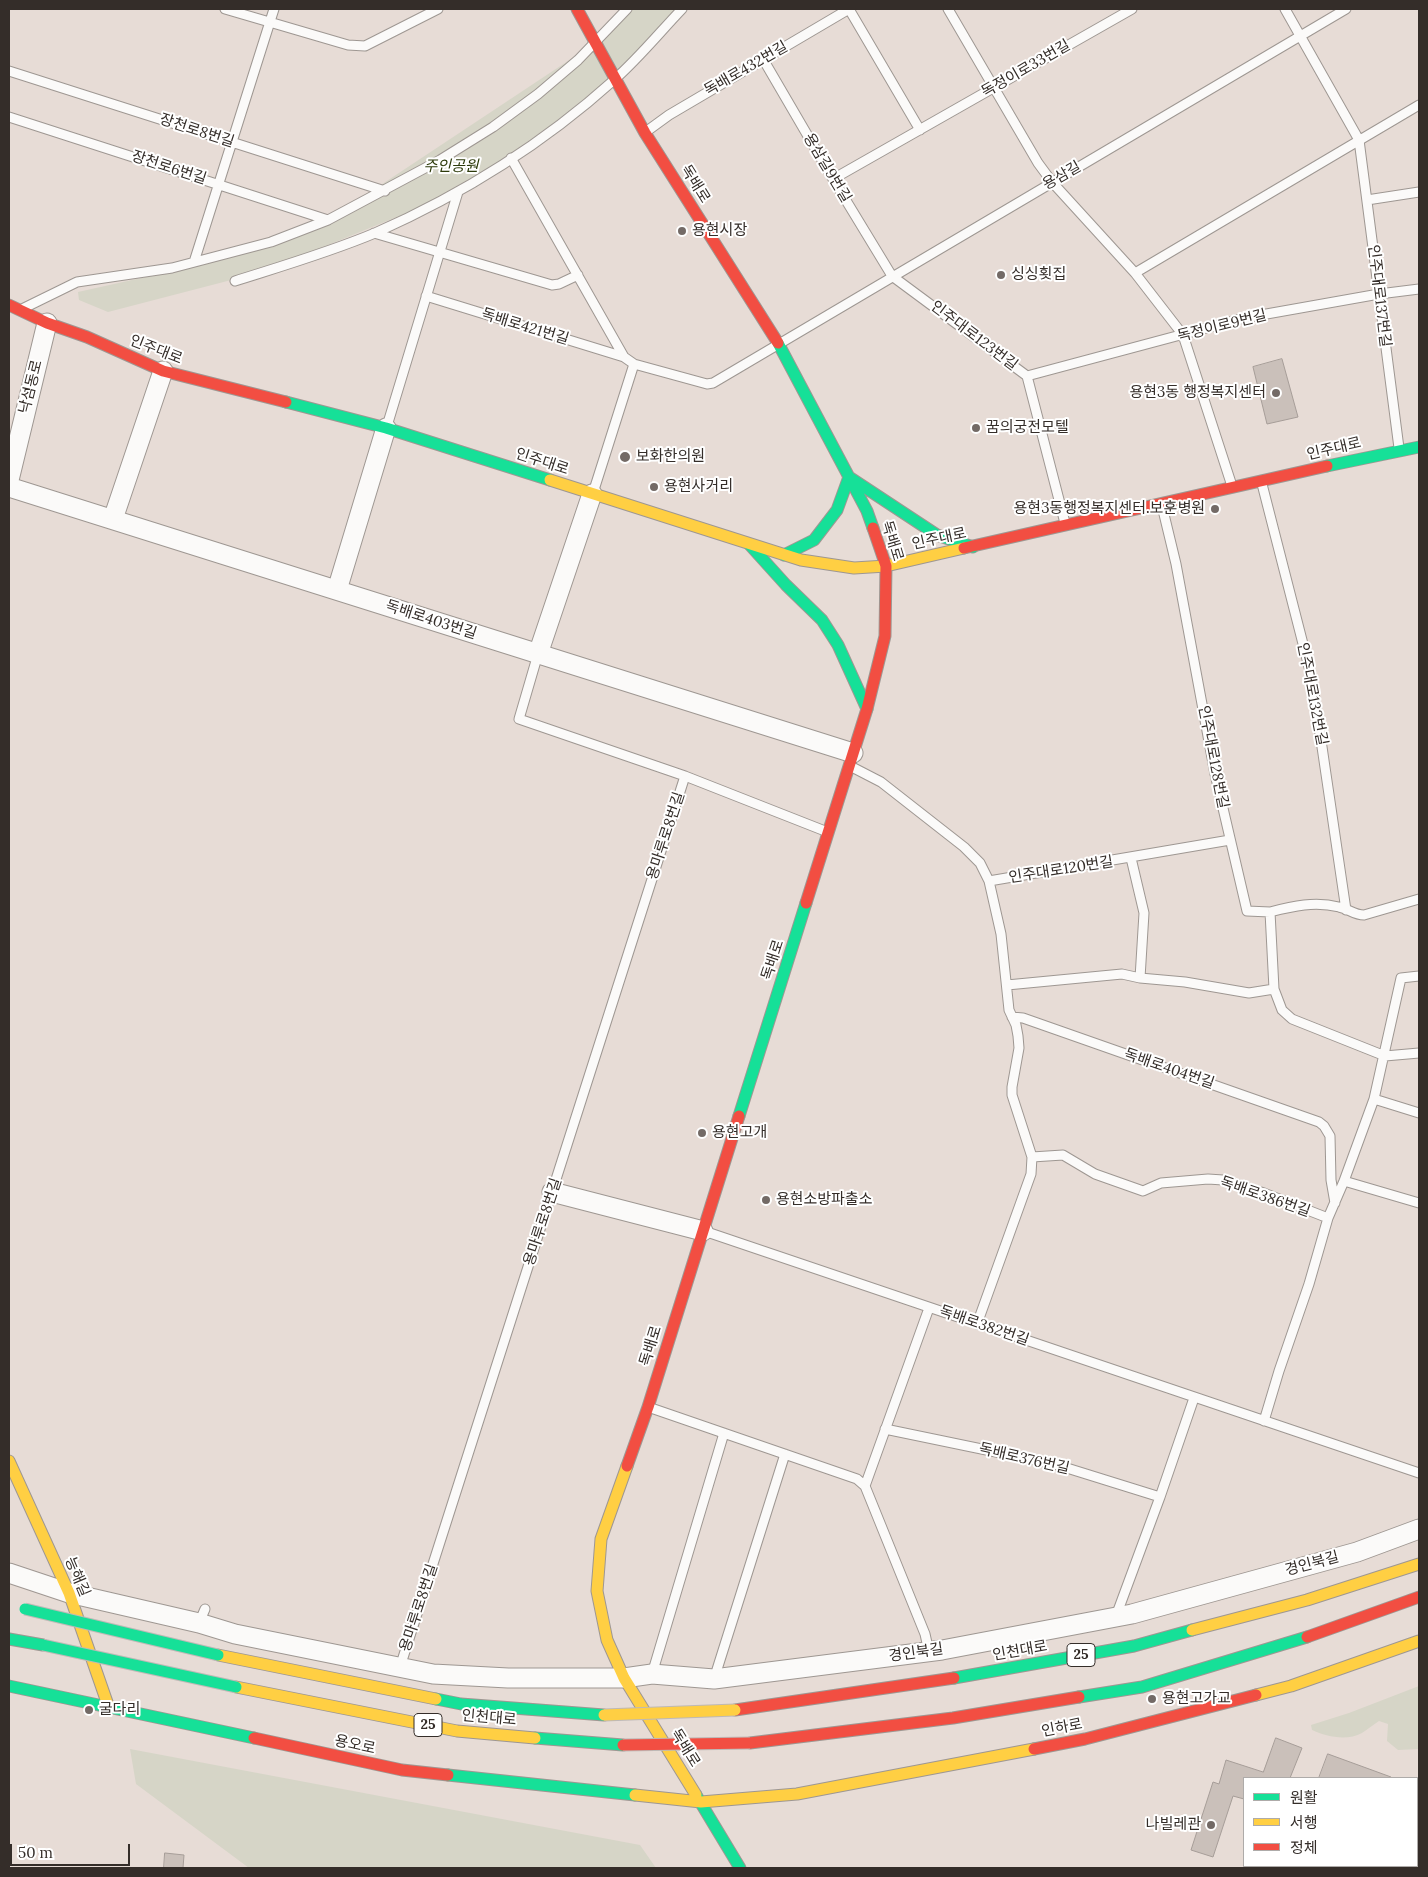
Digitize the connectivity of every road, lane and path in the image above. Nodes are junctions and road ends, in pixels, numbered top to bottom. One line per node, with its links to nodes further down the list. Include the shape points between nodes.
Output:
1 (225, 9): 12 (lane)
2 (274, 9): 12 (lane)
3 (438, 9): 12 (lane, via 364,46 348,45)
4 (577, 9): 14 (main road, 독배로)
5 (627, 9): 14 (lane)
6 (682, 9): 17 (lane)
7 (849, 9): 15 (lane, 독배로432번길); 21 (lane)
8 (948, 9): 18 (lane)
9 (1132, 9): 18 (lane, 독정이로33번길)
10 (1285, 9): 13 (lane, 인주대로137번길)
11 (1346, 9): 13 (lane, 용삼길)
12 (270, 22): 24 (lane)
13 (1302, 35): 23 (lane, 인주대로137번길); 27 (lane, 용삼길)
14 (595, 43): 17 (main road, 독배로); 29 (lane, via 538,94 492,127)
15 (763, 59): 22 (lane, 독배로432번길); 26 (lane, 용삼길9번길)
16 (9, 71): 24 (lane, 장천로8번길)
17 (615, 80): 22 (main road, 독배로); 25 (lane)
18 (994, 88): 21 (lane, 독정이로33번길); 27 (lane)
19 (1419, 105): 23 (lane)
20 (9, 117): 28 (lane, 장천로6번길)
21 (920, 130): 26 (lane, 독정이로33번길)
22 (645, 133): 47 (main road, 독배로)
23 (1360, 140): 32 (lane, 인주대로137번길); 37 (lane)
24 (232, 142): 28 (lane); 29 (lane, 장천로8번길)
25 (511, 158): 30 (lane); 38 (lane)
26 (833, 179): 39 (lane, 용삼길9번길)
27 (1052, 182): 37 (lane); 39 (lane, 용삼길)
28 (219, 184): 33 (lane, 장천로6번길); 36 (lane)
29 (385, 191): 33 (lane)
30 (458, 192): 34 (lane); 35 (lane)
31 (1419, 192): 32 (lane)
32 (1367, 200): 42 (lane, 인주대로137번길)
33 (328, 220): 36 (lane, via 270,242)
34 (374, 233): 35 (lane); 40 (lane)
35 (440, 252): 38 (lane, via 552,285); 43 (lane)
36 (194, 262): 44 (lane, via 77,282)
37 (1135, 273): 46 (lane)
38 (578, 275): 48 (lane, 독배로421번길)
39 (892, 276): 47 (lane, 용삼길); 51 (lane, 인주대로123번길)
40 (235, 281)
41 (1419, 289): 42 (lane, 독정이로9번길)
42 (1379, 294): 46 (lane, 독정이로9번길, via 1244,318); 55 (lane, 인주대로137번길)
43 (426, 296): 48 (lane, 독배로421번길); 53 (lane)
44 (14, 308): 45 (main road, 인주대로)
45 (47, 323): 50 (main road, 인주대로); 52 (street, 낙섬동로)
46 (1183, 335): 51 (lane, 독정이로9번길); 60 (lane)
47 (779, 344): 49 (lane, 독배로421번길, via 706,384); 56 (main road, 독배로)
48 (624, 357): 49 (lane, 독배로421번길)
49 (634, 364): 61 (lane)
50 (163, 371): 53 (main road, 인주대로); 63 (street)
51 (1027, 376): 64 (lane, 인주대로123번길)
52 (16, 417): 57 (street, 낙섬동로)
53 (386, 428): 61 (main road, 인주대로); 69 (street)
54 (1419, 448): 55 (main road, 인주대로)
55 (1399, 451): 58 (main road, 인주대로)
56 (849, 477): 66 (main road, via 936,535); 67 (main road, via 837,510 814,540); 68 (main road, 독배로, via 867,512)
57 (9, 480)
58 (1261, 481): 60 (main road, 인주대로); 79 (lane, 인주대로132번길, via 1312,679)
59 (9, 487): 63 (street, 독배로403번길)
60 (1232, 488): 62 (main road, 인주대로)
61 (592, 494): 65 (main road, 인주대로); 70 (street)
62 (1161, 504): 64 (main road, 인주대로); 75 (lane, 인주대로128번길, via 1176,564)
63 (113, 520): 69 (street, 독배로403번길)
64 (1066, 526): 66 (main road, 인주대로)
65 (749, 544): 67 (main road, 인주대로); 71 (main road, via 822,620 838,645)
66 (974, 547): 68 (main road, 인주대로)
67 (784, 555): 68 (main road, 인주대로, via 854,568)
68 (886, 566): 71 (main road, 독배로, via 885,636)
69 (337, 590): 70 (street, 독배로403번길)
70 (538, 654): 72 (street, 독배로403번길); 73 (lane, via 519,719)
71 (867, 709): 72 (main road, 독배로)
72 (851, 759): 74 (main road, 독배로); 77 (lane, via 964,847 980,863)
73 (686, 776): 74 (lane); 92 (lane, 용마루로8번길)
74 (830, 833): 96 (main road, 독배로)
75 (1230, 840): 76 (lane); 80 (lane, 인주대로128번길, via 1247,911)
76 (1131, 858): 77 (lane, 인주대로120번길); 82 (lane, 인주대로120번길, via 1144,913)
77 (990, 882): 83 (lane)
78 (1419, 898): 79 (lane, via 1364,915)
79 (1346, 910): 80 (lane, via 1318,903)
80 (1270, 912): 84 (lane)
81 (1419, 976): 87 (lane, via 1401,978)
82 (1140, 978): 83 (lane, via 1122,974); 84 (lane, via 1249,993)
83 (1007, 985): 85 (lane)
84 (1274, 989): 87 (lane, via 1282,1010 1292,1019)
85 (1012, 1017): 90 (lane, via 1019,1048 1012,1095); 93 (lane, 독배로404번길, via 1023,1018 1319,1122 1330,1136)
86 (1419, 1053): 87 (lane)
87 (1385, 1056): 88 (lane)
88 (1374, 1099): 89 (lane); 91 (lane)
89 (1419, 1113)
90 (1032, 1157): 95 (lane, 독배로386번길, via 1063,1155 1095,1174 1143,1191 1161,1183 1223,1180); 98 (lane, via 1031,1174)
91 (1344, 1181): 93 (lane); 94 (lane)
92 (552, 1192): 96 (street); 119 (lane, 용마루로8번길)
93 (1335, 1203): 95 (lane)
94 (1419, 1203)
95 (1328, 1218): 101 (lane)
96 (703, 1231): 97 (lane, 독배로382번길); 100 (main road, 독배로)
97 (929, 1308): 98 (lane, 독배로382번길); 102 (lane)
98 (977, 1324): 99 (lane, 독배로382번길)
99 (1194, 1398): 101 (lane, 독배로382번길); 108 (lane)
100 (648, 1407): 103 (lane); 121 (main road, 독배로, via 601,1539 597,1590 607,1640)
101 (1264, 1421): 106 (lane, 독배로382번길)
102 (885, 1428): 107 (lane); 108 (lane, 독배로376번길, via 1054,1464)
103 (724, 1433): 104 (lane); 120 (lane)
104 (785, 1454): 107 (lane, via 857,1479); 122 (lane)
105 (9, 1461): 112 (main road, 능해길)
106 (1419, 1472)
107 (865, 1486): 118 (lane, via 925,1634)
108 (1160, 1497): 115 (lane)
109 (1419, 1530): 115 (street, 경인북길, via 1357,1552)
110 (1419, 1564): 114 (main road, 인천대로 / 25, bridge, via 1306,1600 1134,1646 946,1679 735,1710 604,1715 461,1704 218,1654)
111 (9, 1573): 112 (street, 경인북길)
112 (69, 1593): 119 (street, 경인북길, via 202,1616 236,1634); 124 (main road, 능해길)
113 (1419, 1597): 116 (main road, 인천대로 / 25, bridge, via 1324,1632 1142,1687 953,1718 750,1743 623,1744 456,1731)
114 (21, 1608)
115 (1116, 1617): 118 (street, 경인북길)
116 (9, 1639)
117 (1419, 1641): 125 (main road, 인하로, via 1291,1686 1085,1739 797,1794)
118 (929, 1652): 122 (street, 경인북길)
119 (400, 1667): 121 (street, 경인북길, via 433,1674 508,1678)
120 (652, 1674): 121 (street, 경인북길); 122 (street, 경인북길)
121 (624, 1678): 125 (main road, 독배로)
122 (714, 1679)
123 (9, 1686): 124 (main road, 용오로)
124 (109, 1708): 125 (main road, 용오로, via 402,1770)
125 (701, 1802): 126 (main road, 독배로)
126 (740, 1868)

